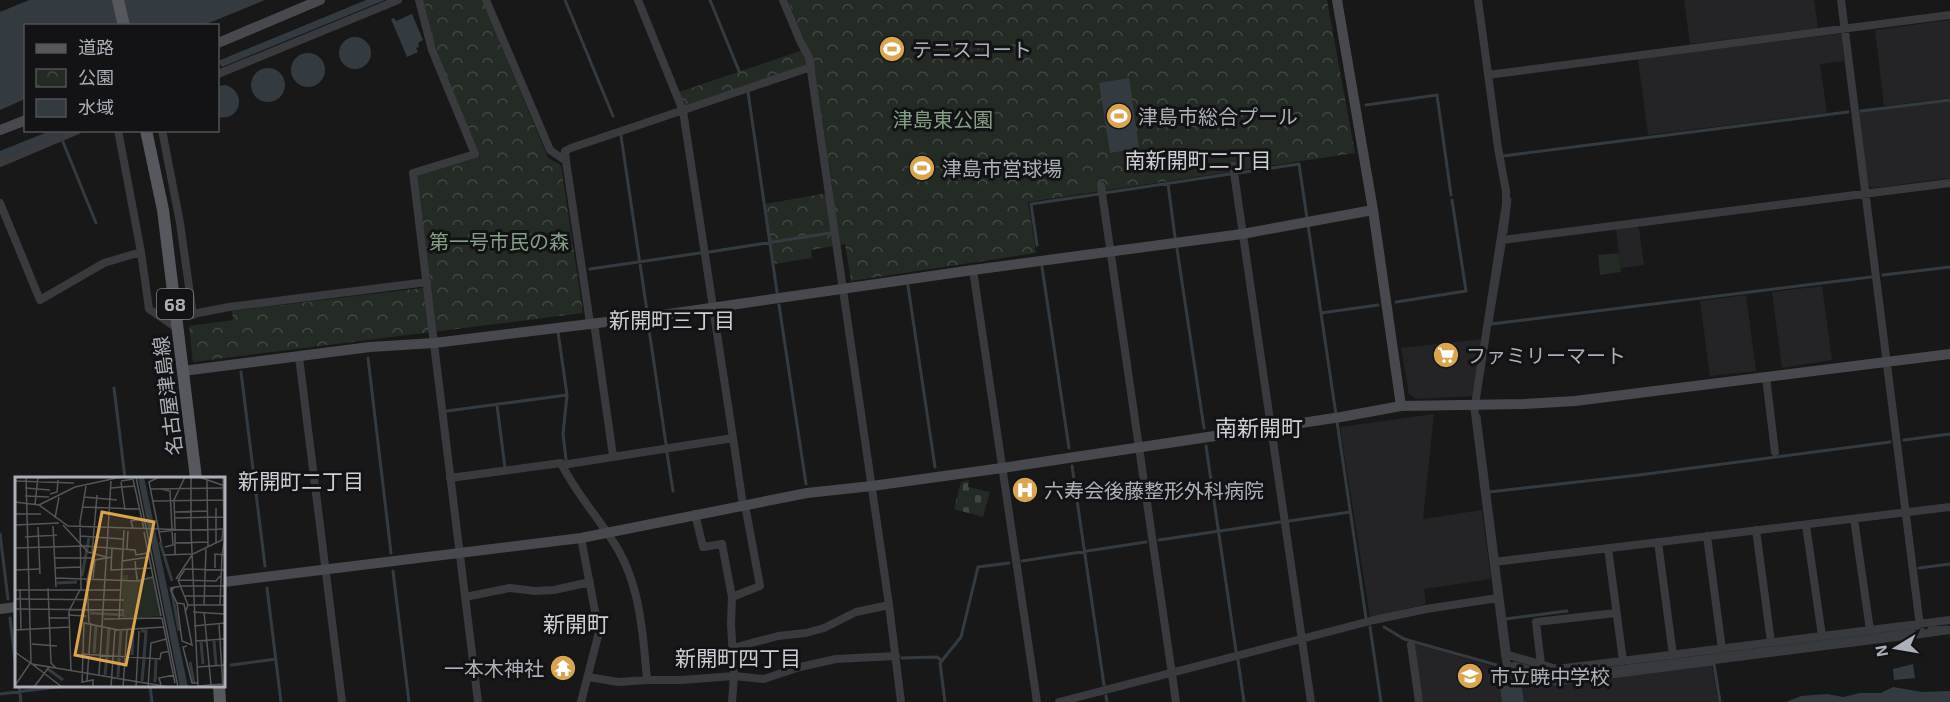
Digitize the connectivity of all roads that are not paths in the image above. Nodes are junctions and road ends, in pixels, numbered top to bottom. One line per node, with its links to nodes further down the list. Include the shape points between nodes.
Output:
1 (118, 0): 12 (main road)
2 (320, 0): 14 (street)
3 (398, 0): 16 (street)
4 (419, 0): 38 (street, via 432,50 475,154 413,173)
5 (486, 0): 25 (street, via 550,150)
6 (638, 0): 18 (street)
7 (783, 0): 15 (street)
8 (1337, 0): 32 (street)
9 (1478, 0): 17 (street)
10 (1841, 0): 13 (street)
11 (1950, 15): 13 (street)
12 (124, 24)
13 (1845, 28): 17 (street); 30 (street)
14 (219, 43)
15 (811, 67): 18 (street); 39 (street)
16 (219, 74)
17 (1488, 75): 34 (street, via 1506,191)
18 (683, 111): 25 (street, via 571,147 565,151); 40 (street)
19 (24, 121): 20 (street)
20 (0, 130)
21 (73, 132): 26 (street)
22 (118, 132): 36 (street)
23 (146, 132): 42 (main road, 名古屋津島線 / 68, via 162,210)
24 (162, 132): 41 (street)
25 (566, 161): 43 (street)
26 (0, 163)
27 (1233, 166): 33 (street)
28 (1950, 183): 30 (street)
29 (1101, 186): 35 (street)
30 (1866, 193): 34 (street); 47 (street)
31 (0, 203): 36 (street, via 40,300 104,263)
32 (1372, 210): 33 (street); 51 (street)
33 (1242, 234): 35 (street); 52 (street)
34 (1502, 240): 50 (street)
35 (1110, 251): 37 (street); 54 (street)
36 (141, 252): 42 (street, via 149,309)
37 (973, 270): 39 (street); 58 (street)
38 (427, 282): 41 (street); 44 (street)
39 (843, 289): 40 (street); 61 (street)
40 (712, 308): 43 (street); 53 (street)
41 (193, 315): 42 (street)
42 (177, 323): 48 (main road, 名古屋津島線 / 68)
43 (592, 323): 44 (street); 56 (street)
44 (434, 343): 46 (street); 60 (street)
45 (1950, 354): 47 (street)
46 (299, 357): 48 (street); 76 (street)
47 (1887, 362): 49 (street); 64 (street)
48 (183, 371): 59 (main road, 名古屋津島線 / 68)
49 (1766, 377): 50 (street, via 1575,401); 55 (street)
50 (1475, 405): 51 (street); 75 (street)
51 (1401, 406): 52 (street)
52 (1272, 427): 54 (street); 92 (street)
53 (733, 438): 56 (street); 62 (street)
54 (1140, 446): 58 (street); 102 (street)
55 (1775, 452)
56 (613, 456): 57 (street)
57 (562, 465): 60 (street); 69 (street)
58 (1002, 468): 61 (street); 113 (street)
59 (196, 477)
60 (450, 478): 74 (street)
61 (872, 486): 62 (street); 82 (street)
62 (744, 505): 65 (street); 80 (street, via 760,586)
63 (1950, 507): 64 (street)
64 (1906, 512): 66 (street); 87 (street)
65 (695, 514): 69 (street); 80 (street, via 703,547 722,544)
66 (1854, 519): 67 (street); 88 (street)
67 (1806, 525): 68 (street); 91 (street)
68 (1756, 530): 70 (street); 93 (street)
69 (607, 533): 71 (street); 105 (street, via 636,594)
70 (1707, 536): 72 (street); 96 (street)
71 (580, 538): 74 (street); 78 (street)
72 (1658, 542): 73 (street); 98 (street)
73 (1608, 548): 75 (street); 85 (street)
74 (460, 554): 76 (street); 79 (street)
75 (1494, 562): 81 (street)
76 (326, 570): 77 (street); 108 (street)
77 (225, 582)
78 (590, 582): 79 (street, via 554,590 510,588); 104 (street, via 599,632)
79 (465, 597): 109 (street)
80 (732, 597): 95 (street)
81 (1498, 598): 92 (street, via 1426,609); 97 (street)
82 (889, 605): 95 (street, via 856,612 806,633); 99 (street)
83 (15, 607): 84 (street)
84 (0, 609)
85 (1616, 613): 100 (street); 101 (street, via 1536,622)
86 (1950, 620): 87 (street)
87 (1920, 624): 88 (street); 90 (street)
88 (1870, 630): 91 (street)
89 (1950, 630): 90 (street)
90 (1921, 634): 97 (street, via 1555,680 1507,665)
91 (1822, 636): 93 (street)
92 (1302, 639): 102 (street); 116 (street)
93 (1771, 642): 96 (street)
94 (1411, 645): 117 (street)
95 (733, 648): 103 (street)
96 (1722, 649): 98 (street)
97 (1505, 654): 101 (street)
98 (1673, 655): 100 (street)
99 (896, 656): 103 (street, via 836,659 764,679); 112 (street)
100 (1623, 661): 101 (street, via 1557,669)
101 (1541, 664)
102 (1172, 673): 114 (street); 115 (street)
103 (734, 676): 105 (street); 111 (street)
104 (589, 677): 105 (street, via 618,682); 110 (street)
105 (647, 680)
106 (219, 687): 107 (main road)
107 (220, 702)
108 (342, 702)
109 (478, 702)
110 (581, 702)
111 (732, 702)
112 (901, 702)
113 (1037, 702)
114 (1059, 702)
115 (1176, 702)
116 (1311, 702)
117 (1419, 702)

